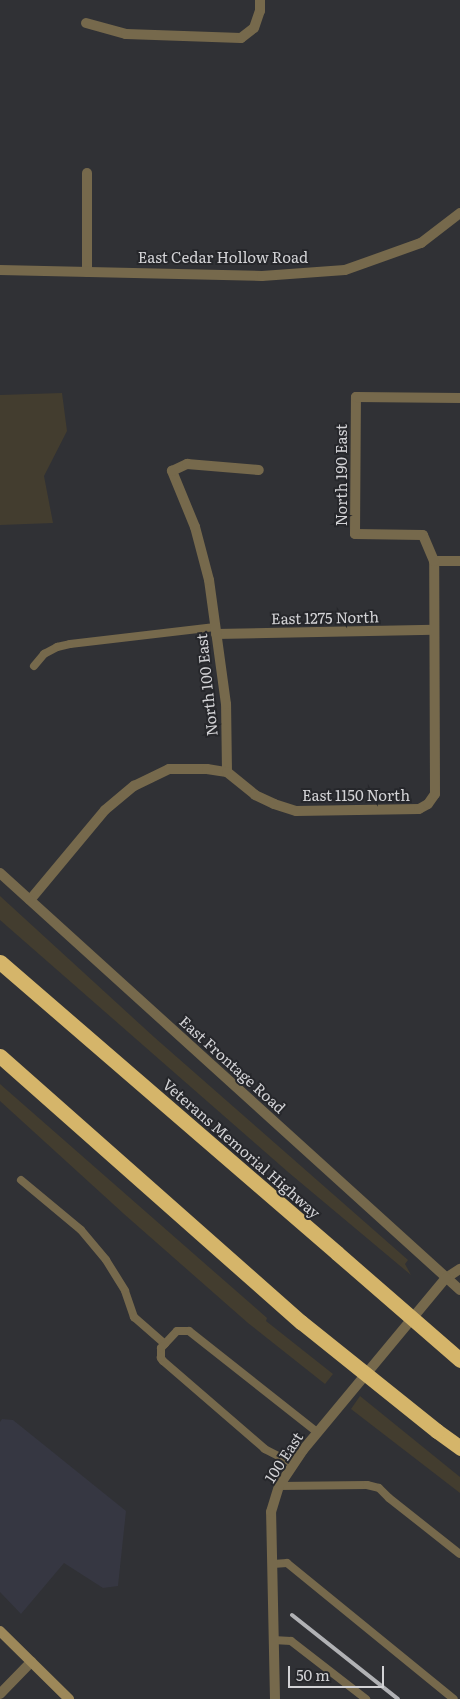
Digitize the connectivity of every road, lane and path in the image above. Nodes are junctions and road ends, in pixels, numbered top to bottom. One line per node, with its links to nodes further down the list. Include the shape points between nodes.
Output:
1 (260, 0): 2 (street, via 254,28 241,38 126,34)
2 (86, 23)
3 (87, 173): 6 (street)
4 (460, 212): 6 (street, East Cedar Hollow Road, via 421,242 345,270 262,276)
5 (0, 270): 6 (street, East Cedar Hollow Road)
6 (87, 272)
7 (460, 398): 9 (street, North 190 East, via 356,397 355,534 424,535)
8 (259, 470): 12 (street, North 100 East, via 187,464 172,471 195,527 209,580)
9 (434, 561): 10 (street); 11 (street, North 190 East)
10 (460, 561)
11 (434, 630): 12 (street, East 1275 North); 15 (street, North 190 East)
12 (216, 631): 13 (lane, via 70,644 44,654); 14 (street, North 100 East, via 226,704)
13 (34, 666)
14 (227, 772): 15 (street, East 1150 North, via 255,794 296,811 419,809); 17 (street, via 169,769 134,786 105,810)
15 (433, 798)
16 (0, 873): 17 (street, East Frontage Road)
17 (30, 900): 22 (street, East Frontage Road)
18 (0, 962): 25 (highway, Veterans Memorial Highway, bridge)
19 (0, 1056): 27 (highway, bridge, via 301,1322)
20 (21, 1180): 24 (lane, via 81,1230 106,1260 125,1291 134,1317)
21 (460, 1269): 22 (street, 100 East)
22 (446, 1278): 23 (street, East Frontage Road); 26 (street, 100 East)
23 (460, 1290)
24 (165, 1344): 26 (lane, via 177,1331 189,1331); 28 (lane, via 160,1352 163,1361 266,1449)
25 (460, 1360)
26 (318, 1433): 28 (street, 100 East)
27 (460, 1448)
28 (294, 1464): 29 (street, 100 East)
29 (279, 1486): 30 (lane, via 368,1485 379,1488); 31 (street, 100 East, via 271,1512)
30 (460, 1554)
31 (273, 1564): 33 (street, 100 East); 39 (lane, via 287,1563)
32 (0, 1631): 34 (main road)
33 (273, 1640): 37 (street, 100 East); 38 (lane, via 292,1642)
34 (31, 1662): 35 (street); 36 (main road)
35 (0, 1694)
36 (69, 1699)
37 (275, 1699)
38 (366, 1699)
39 (454, 1699)

